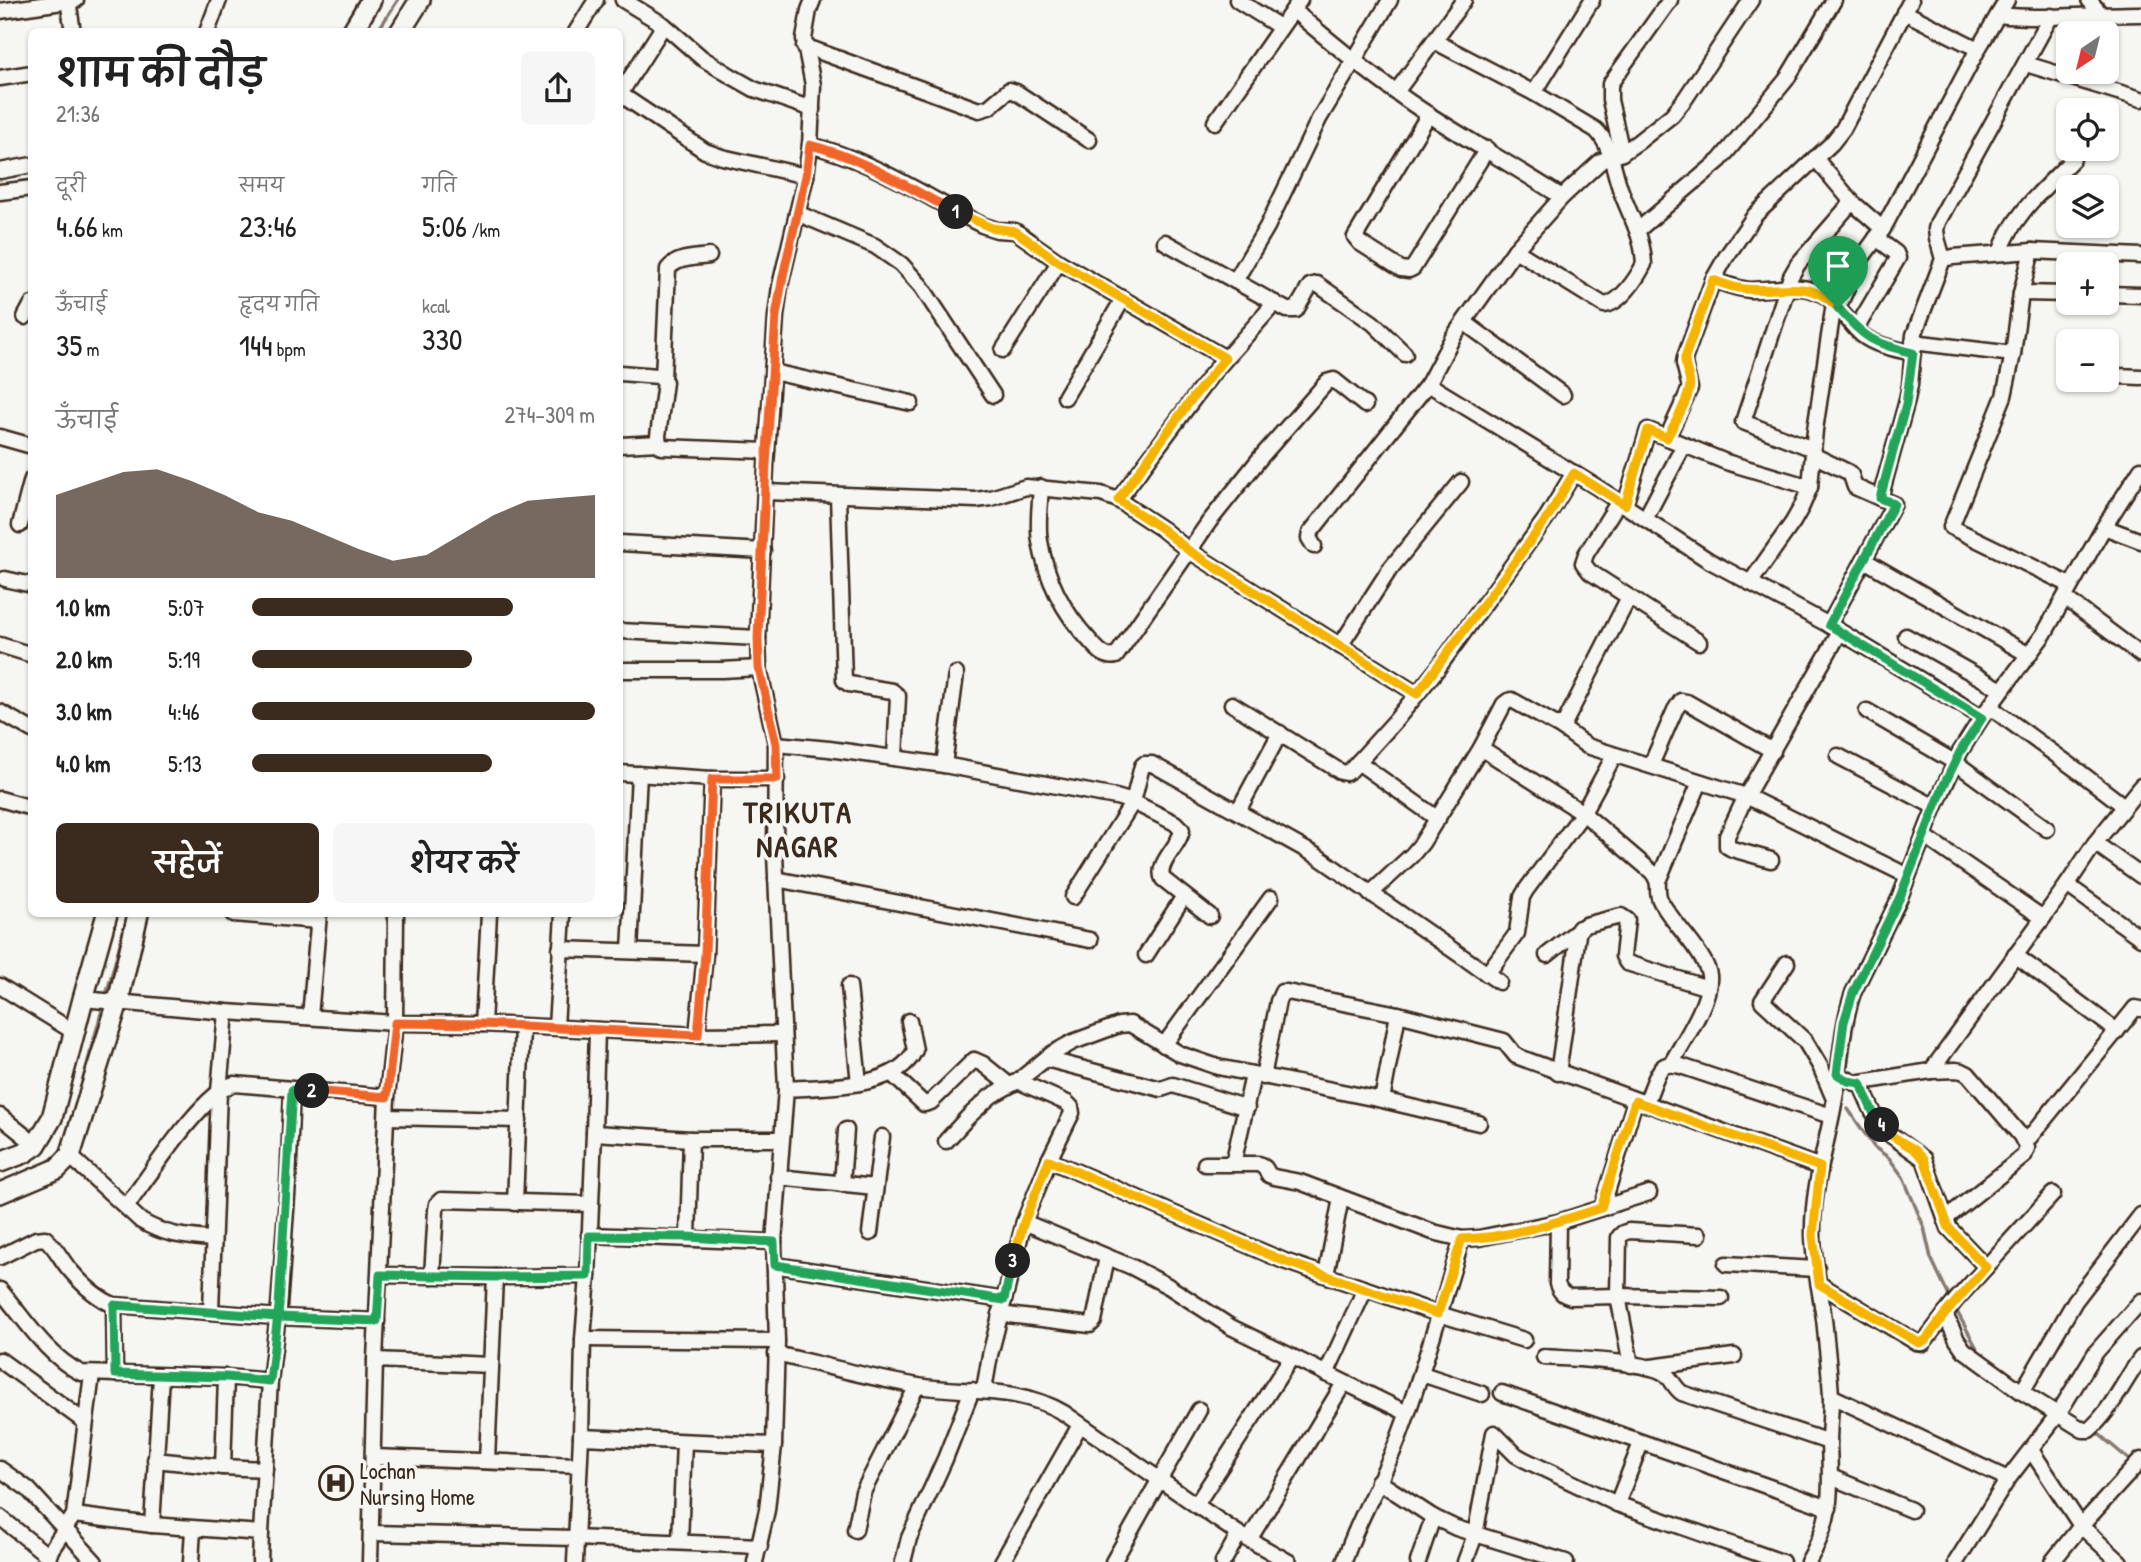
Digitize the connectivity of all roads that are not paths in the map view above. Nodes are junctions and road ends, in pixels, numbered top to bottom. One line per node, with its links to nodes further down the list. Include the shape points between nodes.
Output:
1 (75, 0): 17 (street)
2 (219, 0): 29 (street)
3 (372, 0): 30 (main road)
4 (420, 0): 31 (main road)
5 (596, 0): 32 (street)
6 (623, 0): 26 (street)
7 (813, 0): 34 (street)
8 (1237, 0): 27 (street)
9 (1390, 0): 36 (street)
10 (1464, 0): 33 (street)
11 (1592, 0): 42 (street)
12 (1670, 0): 51 (street, via 1610,83)
13 (1751, 0): 51 (street, via 1685,99 1658,127)
14 (1834, 0): 62 (street, via 1786,80 1728,151)
15 (2007, 0): 24 (street)
16 (2089, 0): 22 (street)
17 (68, 1): 18 (street); 28 (street)
18 (48, 2): 21 (street)
19 (1296, 5): 27 (street); 36 (street)
20 (1908, 6): 35 (street); 52 (street, via 1843,129)
21 (0, 11)
22 (2101, 14): 23 (street); 25 (street)
23 (2141, 14)
24 (1998, 15): 25 (street); 35 (street)
25 (2051, 16): 37 (street)
26 (664, 25): 40 (street); 45 (street, via 731,76)
27 (1280, 27): 47 (street)
28 (72, 28)
29 (208, 28)
30 (354, 28)
31 (402, 28)
32 (578, 28)
33 (1434, 41): 41 (street); 42 (street)
34 (804, 46): 45 (street, via 813,85); 48 (street, via 979,110 1009,90 1016,92)
35 (1978, 49): 63 (street)
36 (1353, 61): 41 (street); 73 (street)
37 (2026, 64): 44 (street); 70 (street, via 1938,222 1937,238)
38 (28, 74): 39 (street)
39 (0, 78)
40 (623, 89)
41 (1396, 92): 46 (street)
42 (1534, 93): 51 (street, via 1596,130)
43 (623, 96): 56 (street, via 705,151)
44 (2141, 99)
45 (812, 109): 49 (street)
46 (1429, 114): 50 (street); 50 (street, via 1355,237 1401,269 1413,268)
47 (1215, 122)
48 (1089, 140)
49 (810, 145): 56 (street); 71 (street, via 872,166 982,225 1015,231)
50 (1487, 149): 59 (street)
51 (1616, 155): 59 (street, via 1601,161); 62 (street, via 1621,192)
52 (1815, 158): 60 (street); 72 (street, via 1755,215)
53 (2071, 161): 67 (street, via 2012,224)
54 (28, 166): 55 (street)
55 (0, 171)
56 (806, 176): 61 (street)
57 (28, 188): 58 (street)
58 (0, 192)
59 (1562, 197): 65 (street)
60 (1852, 202): 63 (street); 74 (street, via 1798,264)
61 (797, 213): 89 (street, via 776,316); 95 (street, via 875,246 901,264 921,286)
62 (1638, 230): 65 (street, via 1644,264 1609,305 1594,301)
63 (1880, 233): 81 (street); 83 (street, via 1898,258)
64 (1165, 242): 73 (street)
65 (1515, 250): 82 (street)
66 (2032, 251): 67 (street); 69 (street); 75 (street)
67 (2000, 253): 70 (street)
68 (709, 256): 93 (street, via 679,260 668,269)
69 (2141, 256)
70 (1944, 259): 84 (street)
71 (1059, 262): 79 (street); 85 (street)
72 (1713, 280): 74 (street, via 1747,290); 101 (street, via 1685,357 1688,395)
73 (1235, 281): 80 (street)
74 (1786, 288): 81 (street, via 1813,290); 107 (street, via 1743,422)
75 (2021, 293): 76 (street); 87 (street)
76 (2056, 294)
77 (2119, 294): 78 (street)
78 (2141, 295)
79 (1123, 299): 88 (street); 97 (street)
80 (1275, 303): 86 (street, via 1296,310 1310,286 1317,284 1373,323); 88 (street)
81 (1836, 306): 83 (street); 107 (street)
82 (1464, 322): 94 (street); 96 (street)
83 (1856, 329): 84 (street, via 1873,341)
84 (1913, 347): 87 (street); 116 (street, via 1906,404)
85 (1003, 350)
86 (1405, 354)
87 (2013, 354): 131 (street, via 2004,396 1951,527)
88 (1225, 358): 117 (street)
89 (772, 372): 98 (street); 106 (street)
90 (623, 373): 93 (street)
91 (2119, 376): 92 (street)
92 (2141, 377)
93 (663, 378): 102 (street)
94 (1428, 384): 108 (street); 124 (street, via 1310,533)
95 (993, 395)
96 (1563, 395)
97 (1065, 397)
98 (911, 403)
99 (1365, 405): 125 (street, via 1334,380 1327,382)
100 (0, 437): 103 (street)
101 (1667, 438): 105 (street); 118 (street, via 1648,430)
102 (659, 443): 104 (street); 106 (street, via 664,447)
103 (28, 444)
104 (623, 445)
105 (1684, 445): 111 (street); 119 (street)
106 (767, 451): 113 (street)
107 (1813, 452): 111 (street); 116 (street, via 1849,472 1855,487)
108 (1574, 473): 118 (street); 147 (street, via 1548,517)
109 (2139, 477): 121 (street)
110 (1461, 482): 139 (street, via 1390,569)
111 (1810, 486): 129 (street, via 1793,522)
112 (1041, 487): 115 (street, via 975,500); 117 (street); 125 (street, via 1040,540 1049,574 1067,614 1106,656 1116,656)
113 (765, 492): 115 (street); 126 (street)
114 (28, 494): 120 (street)
115 (838, 496): 160 (street, via 843,676 849,684 898,696)
116 (1880, 498): 127 (street, via 1894,504)
117 (1118, 500): 125 (street)
118 (1622, 503): 119 (street); 132 (street, via 1583,563)
119 (1645, 519): 129 (street)
120 (20, 524)
121 (2104, 527): 122 (street); 131 (street)
122 (2141, 541)
123 (623, 543): 126 (street)
124 (1314, 546)
125 (1188, 550): 139 (street)
126 (763, 551): 136 (street)
127 (1864, 560): 133 (street); 141 (street)
128 (5, 579): 130 (street)
129 (1750, 583): 133 (street)
130 (28, 584)
131 (2068, 592): 141 (street); 142 (street)
132 (1629, 597): 137 (street); 153 (street)
133 (1834, 629): 151 (street); 157 (street)
134 (623, 631): 136 (street)
135 (1906, 636): 146 (street)
136 (758, 638): 143 (street)
137 (1699, 642)
138 (0, 645): 140 (street)
139 (1340, 646): 147 (street)
140 (28, 653)
141 (2029, 655): 146 (street)
142 (2141, 655)
143 (759, 668): 144 (street); 155 (street)
144 (623, 670)
145 (956, 674): 163 (street)
146 (2002, 690): 151 (street)
147 (1417, 694): 161 (street)
148 (1233, 704): 154 (street)
149 (1867, 711): 162 (street)
150 (0, 712): 152 (street)
151 (1986, 712): 162 (street); 174 (street)
152 (28, 728)
153 (1562, 728): 156 (street, via 1518,702 1508,701); 158 (street, via 1587,746)
154 (1280, 733): 161 (street, via 1341,772); 177 (street)
155 (776, 744): 160 (street); 168 (street)
156 (1481, 748): 178 (street); 179 (street)
157 (1773, 751): 164 (street, via 1681,701); 171 (street)
158 (1614, 755): 164 (street); 178 (street)
159 (1838, 756): 176 (street)
160 (895, 758): 163 (street)
161 (1358, 762): 179 (street)
162 (1955, 763): 176 (street); 180 (street)
163 (944, 765): 173 (street)
164 (1651, 765): 169 (street)
165 (623, 773): 166 (street)
166 (639, 774): 167 (street); 184 (street)
167 (712, 779): 168 (street); 207 (street)
168 (777, 779): 187 (street)
169 (1700, 782): 171 (street); 188 (street)
170 (2140, 790): 174 (street)
171 (1746, 796): 183 (street, via 1727,836 1727,846); 185 (street)
172 (0, 799): 175 (street)
173 (1133, 802): 177 (street, via 1142,766 1148,763); 191 (street, via 1182,830 1160,872); 192 (street)
174 (2124, 806): 182 (street)
175 (28, 807)
176 (1935, 807): 181 (street)
177 (1238, 811): 190 (street, via 1317,856)
178 (1583, 813): 188 (street); 190 (street, via 1525,890 1517,933 1493,978)
179 (1438, 819): 190 (street, via 1412,855)
180 (2047, 829)
181 (1924, 836): 185 (street); 201 (street)
182 (2095, 843): 186 (street); 189 (street)
183 (1771, 860)
184 (626, 863): 206 (street)
185 (1909, 876): 241 (street, via 1850,1000)
186 (2141, 876)
187 (776, 879): 204 (street); 229 (street)
188 (1658, 881): 214 (street, via 1661,902 1705,964)
189 (2067, 885): 201 (street); 203 (street)
190 (1370, 894)
191 (1184, 896): 194 (street); 208 (street)
192 (1073, 897)
193 (1271, 898): 231 (street)
194 (1210, 916)
195 (106, 917): 215 (main road)
196 (137, 917): 216 (main road)
197 (318, 917): 220 (street)
198 (396, 917): 222 (street)
199 (489, 917): 223 (street)
200 (563, 917): 205 (street)
201 (2043, 918): 210 (street)
202 (1579, 928): 209 (street); 214 (street, via 1621,916 1627,920 1623,956 1627,963); 235 (street)
203 (2141, 938)
204 (1090, 940)
205 (561, 949): 206 (street); 225 (street)
206 (630, 951): 207 (street)
207 (705, 954): 230 (street)
208 (1146, 955)
209 (1547, 955)
210 (2015, 955): 227 (street); 234 (street)
211 (1787, 963): 241 (street, via 1762,1001 1805,1041)
212 (0, 986): 228 (street)
213 (849, 986): 238 (street)
214 (1708, 988): 233 (street)
215 (87, 999): 216 (street); 228 (main road)
216 (113, 1002): 218 (street); 262 (main road)
217 (2141, 1009): 227 (street, via 2135,1008)
218 (226, 1012): 220 (street); 244 (street)
219 (1398, 1014): 235 (street, via 1504,1041 1516,1056); 237 (street, via 1282,992); 246 (street)
220 (310, 1017): 222 (street)
221 (909, 1021): 236 (street, via 915,1050)
222 (395, 1023): 223 (street); 245 (street)
223 (483, 1024): 224 (street)
224 (522, 1027): 225 (street); 252 (street)
225 (556, 1027): 226 (street)
226 (597, 1030): 230 (street); 255 (street)
227 (2117, 1031): 260 (street)
228 (74, 1032): 261 (main road, via 52,1118)
229 (783, 1034): 230 (street); 242 (street)
230 (698, 1035)
231 (1164, 1045): 232 (street, via 1130,1024 1119,1025 1073,1042); 237 (street, via 1200,1061)
232 (1046, 1059): 239 (street); 248 (street, via 1161,1089 1177,1086)
233 (1671, 1065): 247 (street, via 1663,1067); 250 (street)
234 (1931, 1071): 240 (street); 260 (street, via 1968,1074)
235 (1559, 1073): 247 (street)
236 (892, 1074): 238 (street); 239 (street, via 924,1104 974,1060)
237 (1258, 1076): 246 (street); 248 (street)
238 (859, 1083): 242 (street)
239 (1013, 1083): 259 (street, via 979,1106); 263 (street, via 1071,1107)
240 (1860, 1083): 241 (street, via 1848,1081); 279 (street, via 1885,1131 1924,1159)
241 (1836, 1087): 250 (street)
242 (786, 1089): 258 (street)
243 (292, 1090): 244 (street, via 234,1084); 245 (street); 310 (street)
244 (219, 1091): 276 (street, via 198,1110); 286 (street)
245 (387, 1097): 251 (street)
246 (1382, 1100): 253 (street)
247 (1641, 1102): 266 (street); 277 (street)
248 (1247, 1108): 265 (street)
249 (0, 1116): 261 (street)
250 (1831, 1116): 266 (street)
251 (387, 1117): 252 (street); 294 (street)
252 (519, 1120): 274 (street)
253 (1479, 1123)
254 (846, 1130): 269 (street)
255 (594, 1133): 257 (street); 275 (street)
256 (882, 1137): 270 (street)
257 (691, 1139): 258 (street); 285 (street)
258 (780, 1139): 268 (street)
259 (946, 1142)
260 (2025, 1143): 279 (street, via 2024,1156)
261 (36, 1145): 267 (main road)
262 (70, 1156): 267 (main road, via 57,1169); 276 (street)
263 (1049, 1160): 280 (street); 297 (street)
264 (1205, 1164): 265 (street)
265 (1233, 1164): 273 (street, via 1259,1164 1269,1175)
266 (1820, 1167): 299 (street, via 1813,1223)
267 (7, 1176)
268 (778, 1177): 269 (street); 288 (street)
269 (842, 1184): 270 (street)
270 (875, 1187): 282 (street)
271 (1649, 1193): 277 (street)
272 (2053, 1194): 293 (street)
273 (1341, 1198): 287 (street); 297 (street)
274 (515, 1203): 275 (street); 295 (street, via 441,1200 436,1210)
275 (591, 1204): 284 (street)
276 (126, 1207): 286 (street, via 141,1221 173,1236)
277 (1601, 1208): 281 (street)
278 (2141, 1215): 333 (street, via 2075,1301)
279 (1945, 1219): 293 (street)
280 (1024, 1222): 289 (street); 306 (street)
281 (1558, 1222): 287 (street); 302 (street, via 1560,1291 1572,1297)
282 (870, 1233)
283 (1699, 1235): 302 (street, via 1623,1233 1618,1242)
284 (589, 1236): 285 (street); 296 (street)
285 (688, 1237): 288 (street)
286 (212, 1239): 308 (street)
287 (1462, 1239): 309 (street)
288 (774, 1242): 292 (street)
289 (1107, 1256): 306 (street, via 1090,1325); 316 (street)
290 (0, 1257): 305 (street, via 45,1238 88,1288)
291 (1726, 1264): 299 (street)
292 (775, 1265): 306 (street); 314 (street)
293 (1986, 1267): 307 (street)
294 (380, 1275): 295 (street); 311 (street)
295 (432, 1276): 298 (street)
296 (588, 1276): 298 (street); 312 (street)
297 (1326, 1276): 300 (street)
298 (495, 1277): 321 (street)
299 (1818, 1277): 307 (street, via 1919,1343); 337 (street)
300 (1365, 1289): 309 (street); 326 (street)
301 (0, 1290): 324 (street, via 63,1362)
302 (1618, 1296): 303 (street); 322 (street)
303 (1721, 1298)
304 (2141, 1301): 338 (street, via 2096,1352)
305 (114, 1305): 308 (street); 325 (street)
306 (1002, 1307): 334 (street)
307 (1950, 1308): 333 (street, via 1964,1350)
308 (211, 1311): 310 (street)
309 (1438, 1314): 313 (street); 327 (street)
310 (278, 1317): 311 (street); 330 (street)
311 (377, 1321): 320 (street)
312 (583, 1339): 314 (street); 343 (street)
313 (1524, 1340)
314 (776, 1348): 332 (street); 347 (street)
315 (1734, 1356): 323 (street)
316 (1291, 1357): 326 (street); 362 (street)
317 (1544, 1357): 322 (street)
318 (2141, 1358): 338 (street, via 2094,1426 2083,1430)
319 (0, 1360): 341 (street)
320 (375, 1360): 321 (street); 349 (street)
321 (489, 1365): 351 (street)
322 (1631, 1365): 323 (street)
323 (1646, 1368): 345 (street, via 1667,1374 1677,1391 1686,1395)
324 (92, 1374): 325 (street); 341 (street)
325 (115, 1374): 328 (street)
326 (1326, 1374): 331 (street)
327 (1422, 1374): 336 (street); 340 (street)
328 (161, 1376): 329 (street); 350 (street)
329 (226, 1377): 330 (street); 354 (street)
330 (270, 1381): 356 (street)
331 (1343, 1382): 340 (street); 376 (street)
332 (917, 1386): 334 (street); 371 (street, via 863,1492)
333 (2025, 1387): 338 (street)
334 (978, 1390): 342 (street, via 1038,1400); 387 (street, via 909,1538)
335 (1502, 1393): 346 (street)
336 (1482, 1394)
337 (1830, 1396): 345 (street); 358 (street)
338 (2061, 1409): 348 (street)
339 (1199, 1410): 359 (street)
340 (1407, 1413): 360 (street)
341 (85, 1422): 365 (street)
342 (1080, 1425): 359 (street); 388 (street)
343 (581, 1437): 344 (street); 352 (street)
344 (684, 1442): 347 (street); 378 (street)
345 (1829, 1442): 357 (street)
346 (1641, 1443): 361 (street); 363 (street)
347 (774, 1445): 379 (street)
348 (2031, 1450): 358 (street); 369 (street)
349 (374, 1457): 351 (street); 373 (street)
350 (155, 1460): 354 (street); 368 (street)
351 (486, 1460): 352 (street)
352 (579, 1465): 377 (street)
353 (2137, 1465): 369 (street)
354 (223, 1467): 356 (street)
355 (0, 1469): 372 (street, via 27,1489)
356 (265, 1469): 374 (street)
357 (1831, 1477): 363 (street); 364 (street)
358 (2008, 1479): 398 (street)
359 (1160, 1480): 362 (street); 389 (street)
360 (1378, 1481): 367 (street); 392 (street)
361 (1617, 1504): 375 (street, via 1525,1461 1494,1433); 396 (street)
362 (1196, 1506): 376 (street)
363 (1829, 1508): 397 (street, via 1823,1534)
364 (1911, 1510)
365 (74, 1515): 368 (street); 372 (street)
366 (0, 1517): 380 (street)
367 (1433, 1517): 375 (street); 393 (street)
368 (152, 1525): 370 (street)
369 (2081, 1526): 399 (street); 400 (street)
370 (193, 1529): 374 (street); 382 (street)
371 (855, 1530)
372 (62, 1532): 380 (street); 381 (street)
373 (372, 1533): 377 (street); 384 (street)
374 (261, 1534): 383 (street)
375 (1475, 1535): 394 (street); 395 (street)
376 (1244, 1537): 390 (street); 391 (street)
377 (575, 1538): 378 (street); 385 (street)
378 (680, 1542): 379 (street)
379 (760, 1546): 386 (street)
380 (49, 1556)
381 (95, 1562)
382 (191, 1562)
383 (260, 1562)
384 (370, 1562)
385 (575, 1562)
386 (755, 1562)
387 (904, 1562)
388 (1002, 1562)
389 (1113, 1562)
390 (1223, 1562)
391 (1289, 1562)
392 (1343, 1562)
393 (1418, 1562)
394 (1465, 1562)
395 (1566, 1562)
396 (1782, 1562)
397 (1808, 1562)
398 (1956, 1562)
399 (2052, 1562)
400 (2120, 1562)

